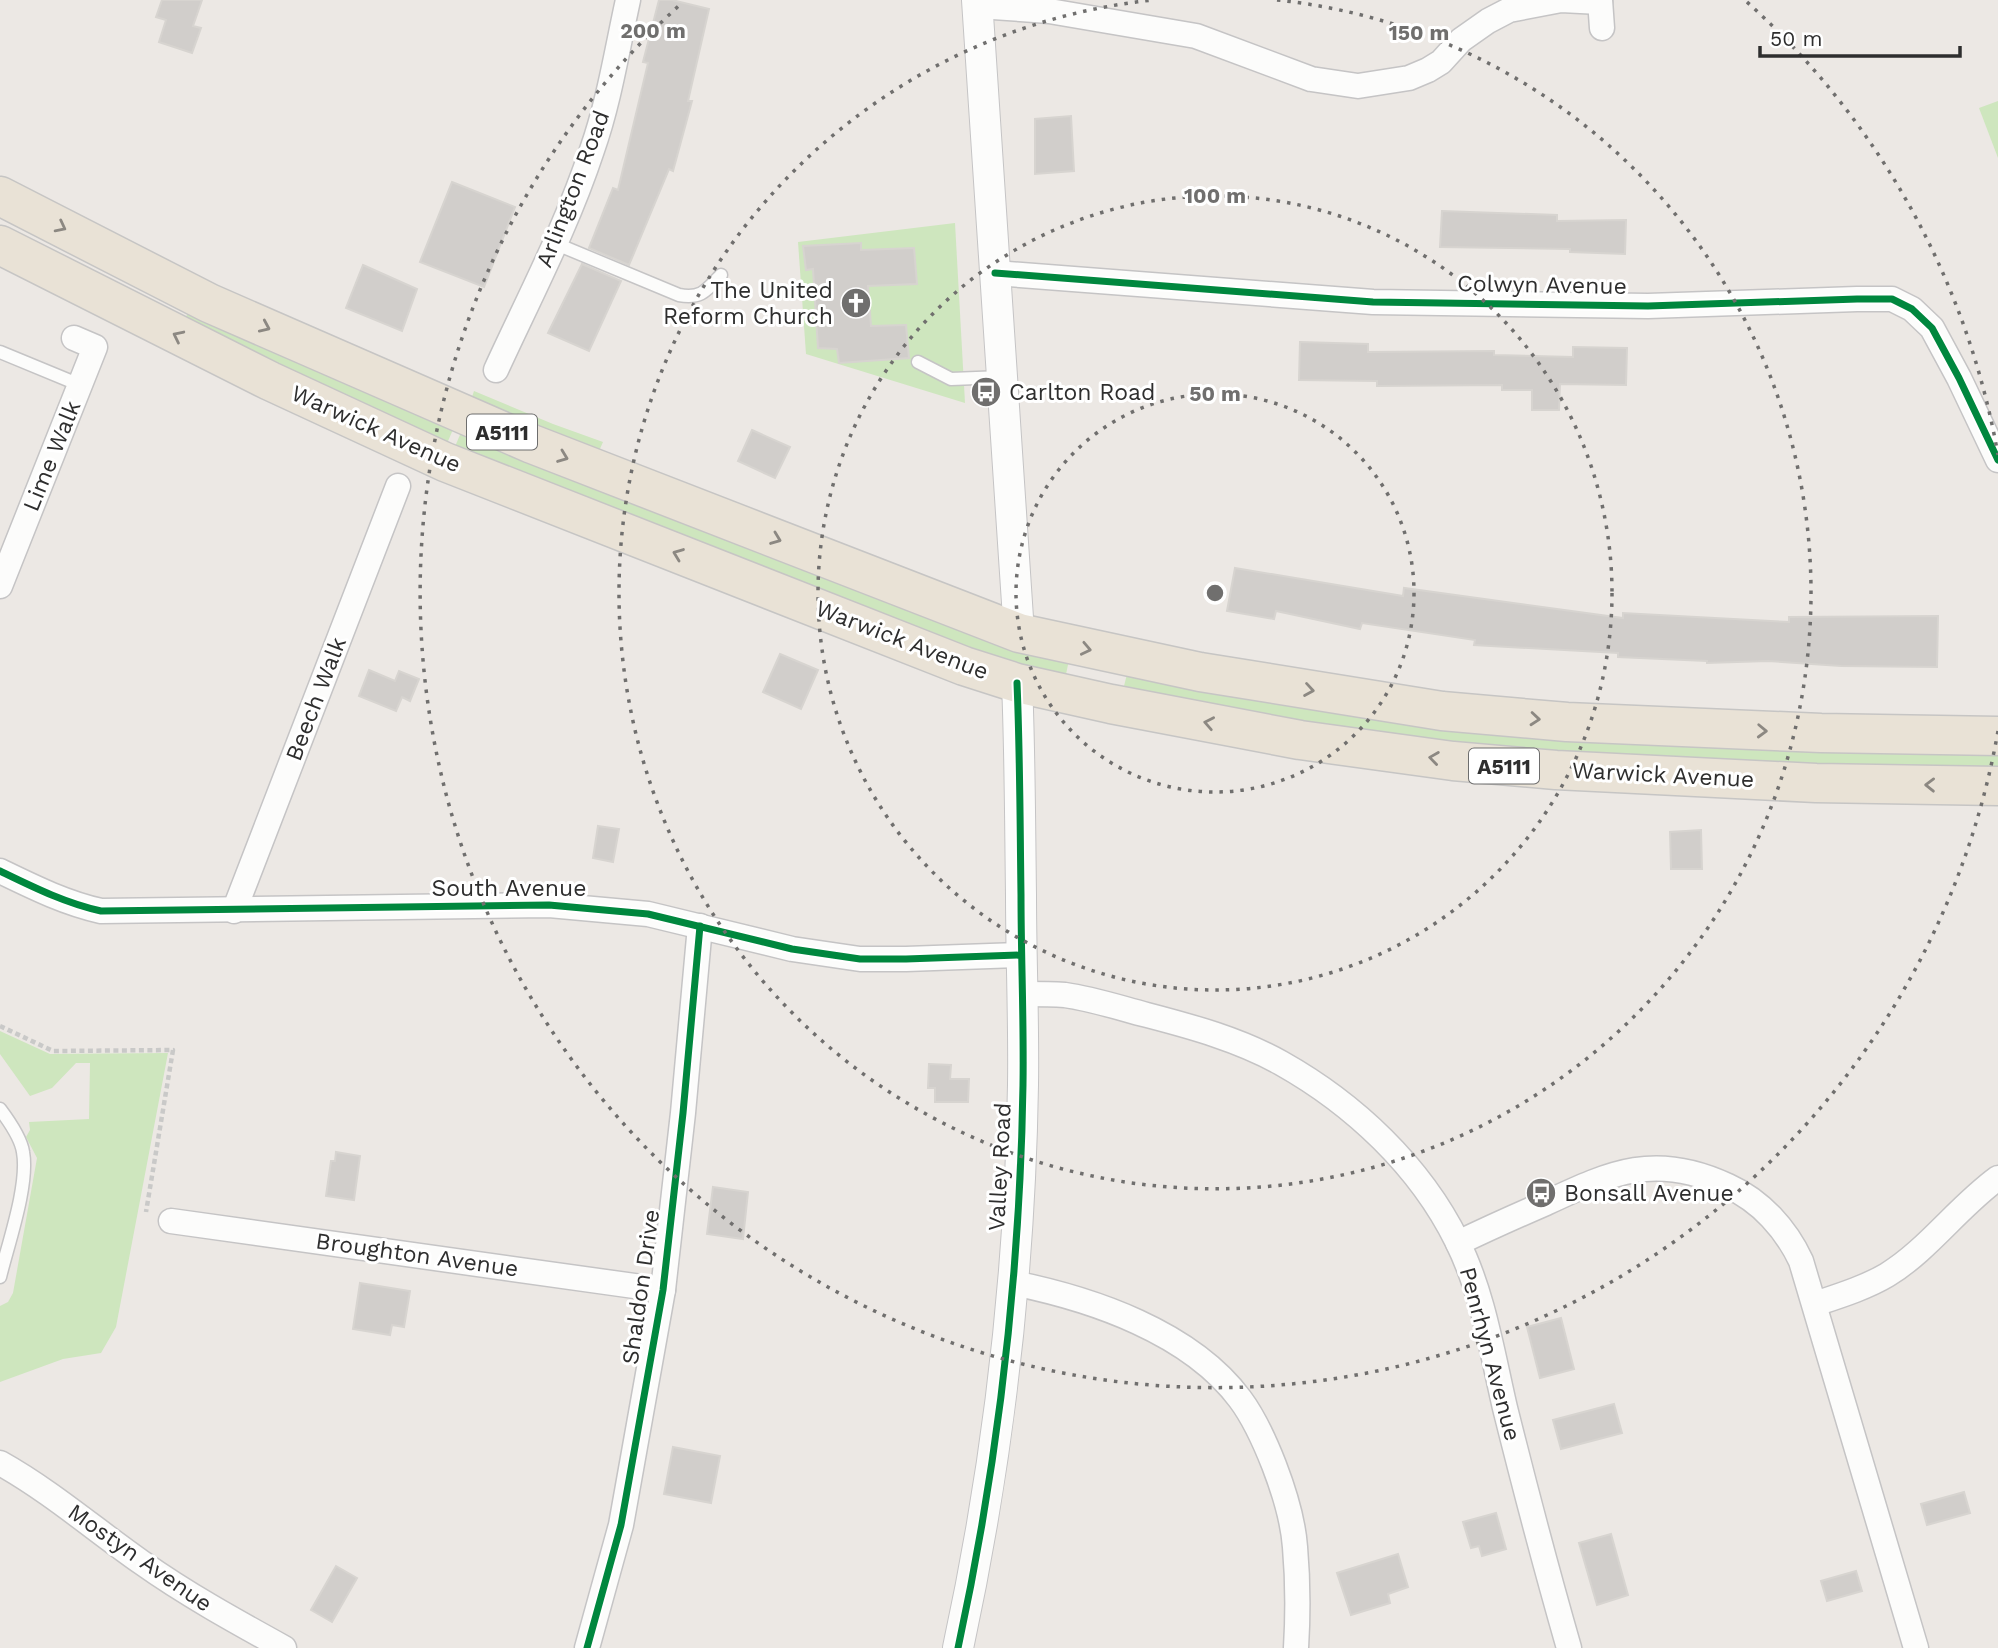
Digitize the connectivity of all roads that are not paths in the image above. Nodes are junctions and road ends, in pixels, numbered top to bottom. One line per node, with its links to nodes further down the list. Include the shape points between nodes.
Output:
1 (628, 0): 6 (street, Arlington Road, via 607,101)
2 (1600, 1): 3 (street, via 1561,0 1509,10 1469,34 1428,69 1409,78 1359,86 1311,79 1196,36); 4 (street)
3 (978, 3): 8 (street)
4 (1602, 28)
5 (0, 196): 19 (highway, Warwick Avenue / A5111, one-way to 19, via 209,303 520,439)
6 (554, 243): 9 (lane, via 679,295 705,292); 13 (street, Arlington Road)
7 (0, 245): 20 (highway, Warwick Avenue / A5111, one-way to 7, via 445,461 270,381)
8 (995, 273): 14 (street); 16 (street, Colwyn Avenue, via 1373,302 1648,306 1892,299 1912,309 1932,328)
9 (721, 275)
10 (74, 338): 15 (street, Lime Walk, via 95,347)
11 (0, 352): 15 (lane)
12 (918, 362): 14 (lane, via 951,379)
13 (496, 370)
14 (1002, 377): 19 (street)
15 (80, 385): 18 (street, Lime Walk)
16 (1998, 460)
17 (398, 486): 24 (street, Beech Walk)
18 (0, 586)
19 (1019, 633): 21 (highway, Warwick Avenue / A5111, one-way to 21, via 1200,672 1442,711 1567,722)
20 (1017, 683): 22 (highway, Warwick Avenue / A5111, one-way to 20, via 1816,783 1453,761 1300,740); 26 (street, Valley Road)
21 (1998, 736)
22 (1998, 786)
23 (0, 871): 24 (street, South Avenue, via 80,907 101,911)
24 (234, 911): 25 (street, South Avenue, via 549,905 632,911)
25 (700, 926): 26 (street, South Avenue, via 815,954 906,959); 34 (street, Shaldon Drive)
26 (1021, 955): 27 (street, Valley Road)
27 (1023, 994): 31 (street, Penrhyn Avenue, via 1065,995 1184,1024 1280,1063 1336,1099 1381,1138 1423,1187); 33 (street, Valley Road)
28 (0, 1109): 32 (lane, via 23,1150 24,1165)
29 (1998, 1178): 35 (street, via 1885,1276)
30 (172, 1221): 34 (street, Broughton Avenue)
31 (1458, 1243): 35 (street, via 1606,1176 1645,1168 1689,1172 1734,1189 1774,1220 1796,1250); 41 (street, Penrhyn Avenue, via 1478,1296)
32 (0, 1277)
33 (1013, 1283): 39 (street, Valley Road, via 986,1507); 40 (street, via 1066,1295 1161,1332 1241,1400 1269,1452 1288,1505 1295,1546)
34 (663, 1290): 38 (street, Shaldon Drive, via 621,1525)
35 (1815, 1304): 42 (street)
36 (0, 1463): 37 (street, Mostyn Avenue, via 217,1612)
37 (284, 1648)
38 (587, 1648)
39 (958, 1648)
40 (1296, 1648)
41 (1569, 1648)
42 (1916, 1648)

